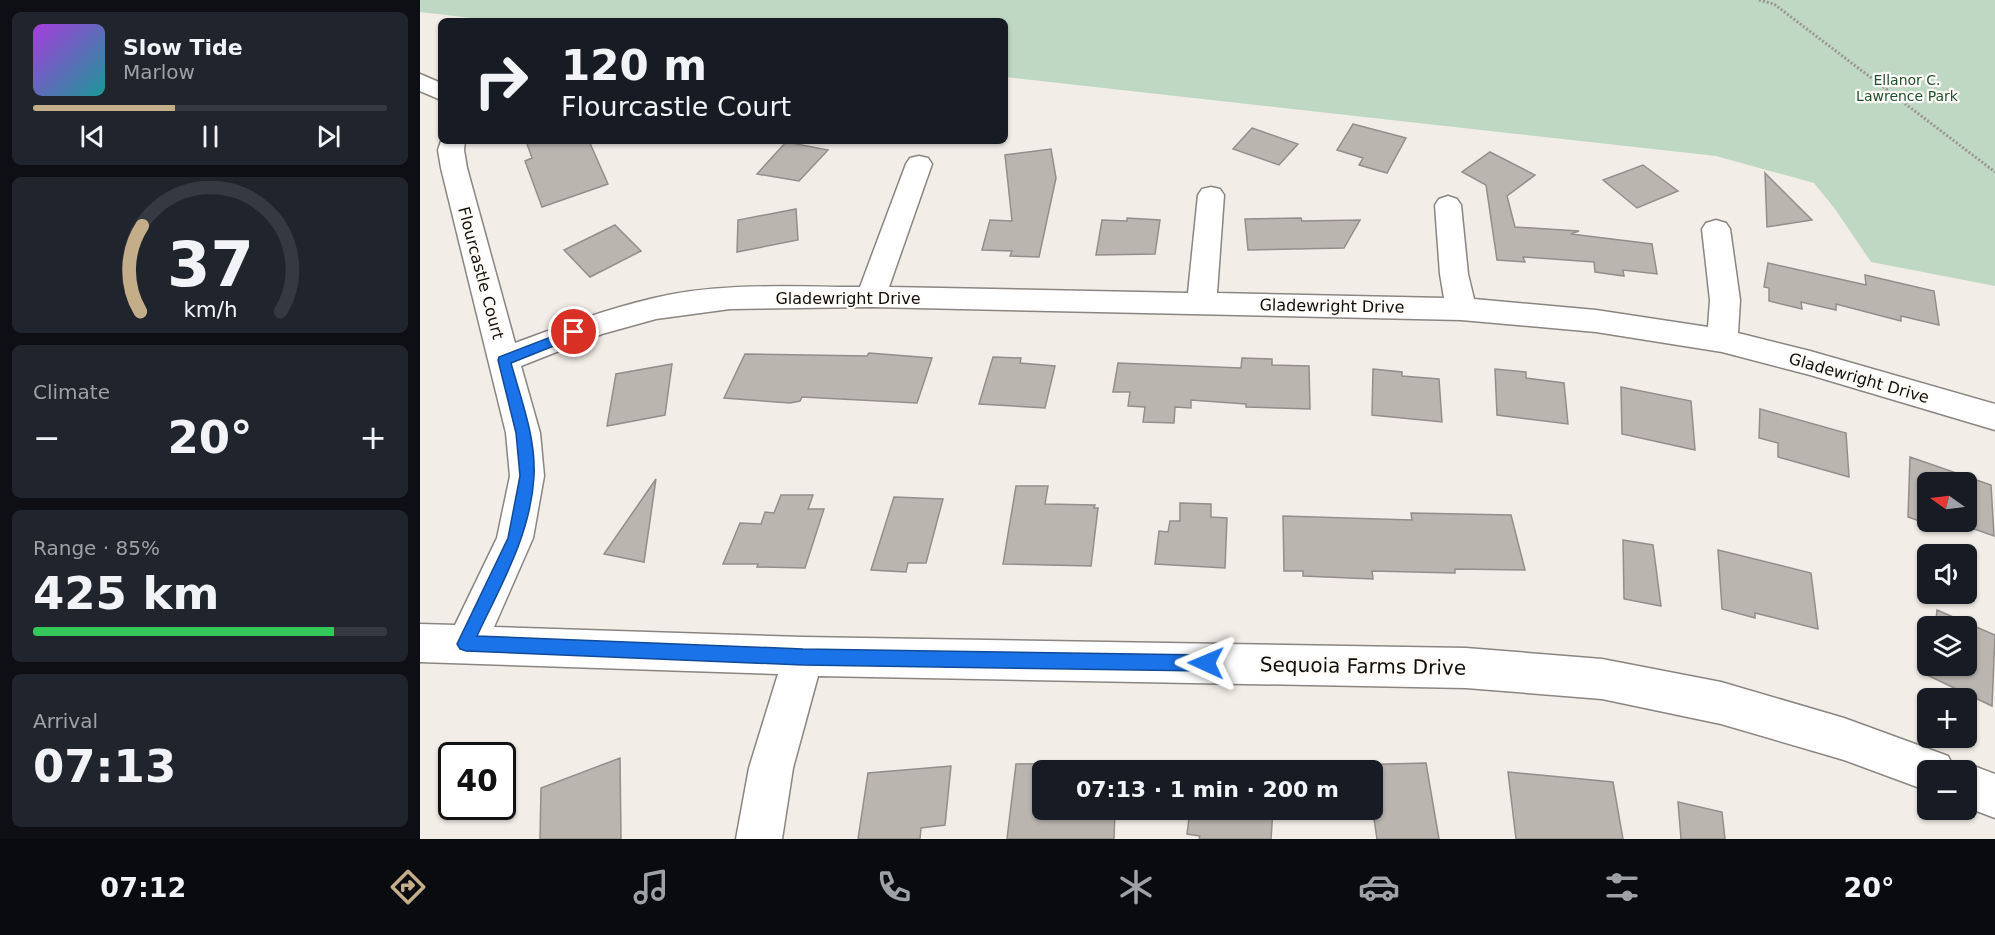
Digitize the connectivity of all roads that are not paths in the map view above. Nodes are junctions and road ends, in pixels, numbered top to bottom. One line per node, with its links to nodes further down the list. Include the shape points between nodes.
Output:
1 (420, 81): 2 (street)
2 (438, 91)
3 (452, 144): 12 (street, Flourcastle Court, via 454,168)
4 (919, 164): 8 (street)
5 (1210, 195): 9 (street)
6 (1448, 206): 10 (street)
7 (1716, 229): 11 (street, via 1725,300)
8 (872, 297): 9 (street, Gladewright Drive); 12 (street, Gladewright Drive, via 685,302 593,326)
9 (1202, 303): 10 (street, Gladewright Drive)
10 (1461, 309): 11 (street, Gladewright Drive, via 1596,321)
11 (1722, 341): 13 (street, Gladewright Drive)
12 (504, 360): 15 (street, Flourcastle Court, via 523,433 527,476 515,538)
13 (1995, 417)
14 (420, 643): 15 (street, Sequoia Farms Drive)
15 (466, 644): 16 (street, Sequoia Farms Drive)
16 (803, 657): 17 (street, Sequoia Farms Drive, via 1466,668 1602,680 1720,703 1844,739); 20 (street, via 771,768)
17 (1917, 765)
18 (1977, 789): 19 (street)
19 (1995, 796)
20 (759, 839)

